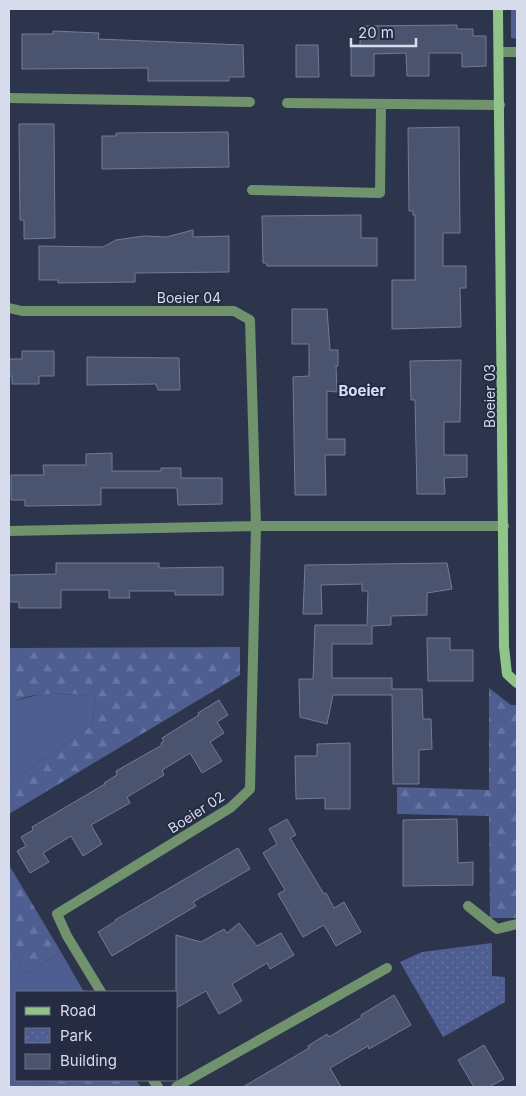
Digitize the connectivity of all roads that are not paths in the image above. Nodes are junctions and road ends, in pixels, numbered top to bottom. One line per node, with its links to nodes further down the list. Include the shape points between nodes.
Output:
1 (498, 9): 2 (street)
2 (500, 52): 3 (street); 8 (street, Boeier 03)
3 (517, 52)
4 (9, 98): 5 (street)
5 (250, 102)
6 (287, 103): 7 (street)
7 (381, 105): 8 (street); 9 (street, via 380,193)
8 (500, 105): 12 (street, Boeier 03)
9 (252, 190)
10 (9, 308): 11 (street, Boeier 04, via 22,311 234,310 250,320)
11 (256, 526): 12 (street); 13 (street); 18 (street, Boeier 02, via 250,788 230,808 58,914 67,936)
12 (504, 526): 14 (street, Boeier 03, via 504,647 507,674)
13 (9, 531)
14 (517, 682)
15 (468, 906): 16 (street, via 497,929)
16 (517, 924)
17 (387, 968): 19 (street)
18 (100, 991)
19 (176, 1087)

